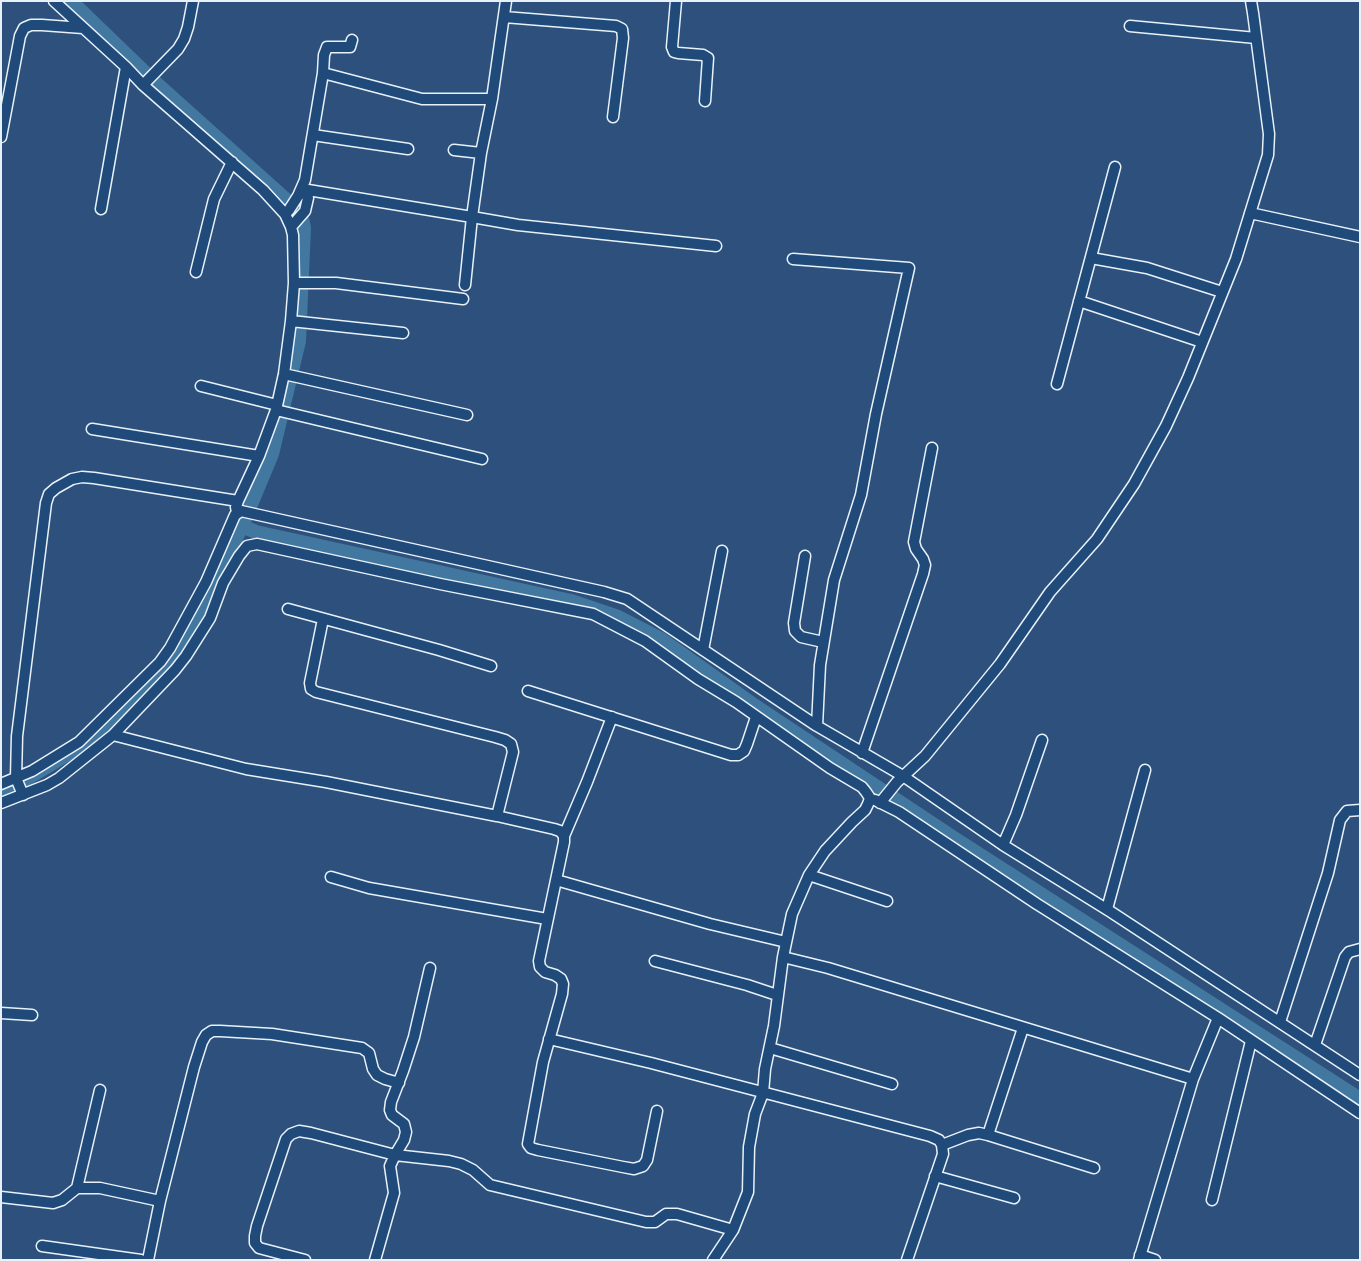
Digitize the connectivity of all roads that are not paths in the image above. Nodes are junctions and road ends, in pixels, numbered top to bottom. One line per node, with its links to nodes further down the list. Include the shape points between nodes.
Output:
1 (54, 1): 8 (street)
2 (192, 1): 13 (street, via 184,39 178,49)
3 (506, 1): 6 (street)
4 (676, 1): 15 (street, via 672,47 674,52 703,55 708,58)
5 (1251, 1): 9 (street)
6 (504, 17): 14 (street); 16 (street, via 616,26 622,29)
7 (1130, 26): 9 (street)
8 (84, 28): 11 (street); 18 (street, via 31,25 24,28 20,36)
9 (1256, 38): 27 (street, via 1269,143 1266,162)
10 (352, 40): 12 (street, via 350,46 327,46)
11 (126, 67): 13 (street); 25 (street)
12 (323, 73): 14 (street, via 422,99); 17 (street)
13 (146, 82): 22 (street)
14 (492, 99): 21 (street)
15 (705, 101)
16 (613, 118)
17 (313, 136): 19 (street); 24 (street, via 305,180)
18 (1, 137)
19 (408, 149)
20 (454, 150): 21 (street)
21 (481, 153): 28 (street)
22 (232, 162): 26 (street); 34 (street, via 214,199)
23 (1115, 167): 32 (street)
24 (300, 192): 26 (street); 28 (street); 29 (street, via 308,198 304,212)
25 (101, 209)
26 (287, 212): 29 (street)
27 (1250, 213): 30 (street); 37 (street, via 1236,259)
28 (472, 217): 31 (street, via 518,225); 36 (street)
29 (291, 227): 35 (street)
30 (1360, 237)
31 (716, 246)
32 (1091, 258): 37 (street, via 1147,268); 39 (street)
33 (793, 259): 57 (street, via 909,268 876,414 861,495 834,580)
34 (196, 272)
35 (301, 283): 38 (street, via 336,283); 40 (street)
36 (465, 285)
37 (1222, 292): 42 (street)
38 (463, 299)
39 (1079, 301): 42 (street); 44 (street)
40 (293, 322): 41 (street); 43 (street)
41 (403, 333)
42 (1202, 342): 68 (street, via 1166,426 1134,484 1098,539 1050,592 1000,664 925,756)
43 (290, 375): 46 (street); 47 (street)
44 (1057, 384)
45 (201, 386): 46 (street)
46 (280, 410): 50 (street); 51 (street)
47 (467, 415)
48 (92, 429): 50 (street)
49 (932, 448): 66 (street, via 914,542 925,565 923,574)
50 (259, 456): 52 (street)
51 (482, 459)
52 (239, 508): 58 (street, via 254,514 627,599); 70 (street, via 206,582 160,662 79,742 32,771); 70 (street, via 82,477 72,479 49,494 20,704 17,736)
53 (722, 551): 58 (street)
54 (805, 556): 57 (street, via 794,623 795,631 801,637)
55 (288, 609): 56 (street)
56 (323, 619): 59 (street); 75 (street, via 311,689 494,736 511,744 513,752)
57 (823, 642): 63 (street)
58 (703, 650): 63 (street)
59 (492, 666)
60 (528, 691): 61 (street)
61 (612, 717): 62 (street, via 731,755 738,755 744,751); 76 (street)
62 (756, 717): 64 (street, via 645,641 593,614 257,544 247,546 239,556 223,583 210,618 186,656); 71 (street, via 862,787)
63 (817, 726): 66 (street)
64 (113, 735): 70 (street, via 47,785); 75 (street, via 246,770 326,782)
65 (1042, 740): 77 (street)
66 (862, 753): 68 (street)
67 (1145, 770): 82 (street)
68 (900, 779): 72 (street); 77 (street)
69 (1, 784): 70 (street)
70 (19, 785): 73 (street)
71 (870, 798): 72 (street); 78 (street, via 865,810 825,851)
72 (882, 799): 92 (street, via 1037,904)
73 (1, 803)
74 (1360, 810): 93 (street, via 1347,811 1340,820 1328,873)
75 (497, 816): 76 (street, via 554,829)
76 (564, 836): 80 (street)
77 (1003, 845): 82 (street)
78 (809, 875): 81 (street); 84 (street, via 792,914)
79 (331, 877): 83 (street, via 369,888)
80 (556, 880): 83 (street); 84 (street, via 710,924)
81 (887, 901)
82 (1107, 909): 93 (street)
83 (547, 919): 95 (street, via 540,951 540,967 545,972 561,978 563,984)
84 (786, 942): 86 (street)
85 (1360, 949): 97 (street, via 1349,952 1345,957)
86 (783, 957): 89 (street); 94 (street, via 828,968)
87 (655, 961): 89 (street)
88 (430, 968): 101 (street, via 414,1037)
89 (777, 995): 98 (street)
90 (1, 1012): 91 (street)
91 (32, 1015)
92 (1218, 1018): 96 (street); 100 (street)
93 (1280, 1022): 97 (street)
94 (1023, 1028): 100 (street); 107 (street)
95 (549, 1039): 104 (street); 105 (street, via 529,1134 528,1144 532,1148 623,1167 643,1166 647,1160)
96 (1251, 1041): 106 (street); 115 (street)
97 (1315, 1045): 99 (street)
98 (770, 1048): 102 (street); 104 (street)
99 (1360, 1075)
100 (1193, 1079): 119 (street)
101 (399, 1083): 109 (street, via 390,1110 392,1115 404,1124 406,1132); 116 (street, via 377,1074 369,1053 362,1048 287,1035 212,1032 206,1035 202,1042 194,1068)
102 (892, 1084)
103 (100, 1090): 112 (street)
104 (762, 1093): 108 (street, via 930,1136 939,1140); 117 (street, via 749,1147 748,1192)
105 (657, 1111)
106 (1360, 1113)
107 (988, 1135): 108 (street, via 968,1135); 110 (street)
108 (942, 1145): 111 (street, via 943,1154)
109 (394, 1155): 117 (street, via 461,1164 490,1184 646,1222 655,1222 666,1214 677,1214); 122 (street, via 299,1131 286,1139 257,1226 255,1243 259,1248); 123 (street, via 390,1166 394,1193)
110 (1094, 1168)
111 (935, 1176): 114 (street); 125 (street)
112 (77, 1188): 113 (street, via 54,1203); 116 (street, via 100,1188)
113 (1, 1197)
114 (1014, 1198)
115 (1212, 1200)
116 (160, 1201): 121 (street)
117 (732, 1230): 124 (street)
118 (42, 1246): 120 (street)
119 (1140, 1258): 126 (street)
120 (141, 1260)
121 (148, 1260)
122 (304, 1260)
123 (374, 1260)
124 (713, 1260)
125 (907, 1260)
126 (1155, 1260)

